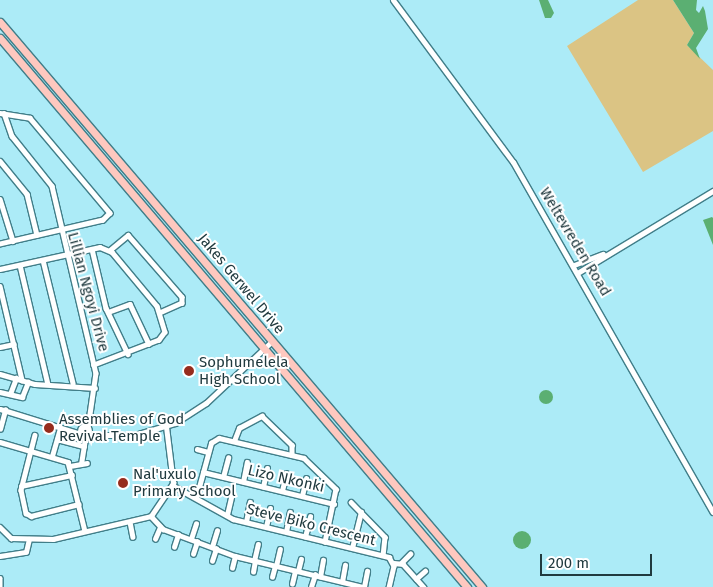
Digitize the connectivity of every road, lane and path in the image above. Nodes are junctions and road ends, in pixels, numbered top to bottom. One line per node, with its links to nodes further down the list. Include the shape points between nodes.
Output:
1 (393, 0): 19 (street, Weltevreden Road, via 486,120)
2 (0, 22): 29 (highway, Jakes Gerwel Drive)
3 (0, 38): 33 (highway, Jakes Gerwel Drive)
4 (2, 113): 8 (street, via 12,136 51,183); 8 (street, via 30,118 110,213 106,219)
5 (0, 161): 9 (street, via 27,194)
6 (713, 191): 14 (street)
7 (0, 199): 10 (street)
8 (62, 229): 9 (street, Lillian Ngoyi Drive); 15 (street, Lillian Ngoyi Drive)
9 (37, 235): 10 (street, Lillian Ngoyi Drive)
10 (13, 240): 11 (street, Lillian Ngoyi Drive)
11 (0, 244)
12 (92, 249): 13 (street); 15 (street); 25 (street)
13 (110, 250): 26 (street); 26 (street, via 128,235 182,297 182,303)
14 (611, 251): 17 (street); 19 (street)
15 (68, 254): 16 (street); 35 (street, Lillian Ngoyi Drive)
16 (43, 260): 18 (street); 40 (street)
17 (594, 262): 21 (street); 22 (street, via 585,275)
18 (20, 265): 20 (street); 41 (street)
19 (574, 265): 21 (street, Weltevreden Road)
20 (0, 269)
21 (579, 272): 22 (street, Weltevreden Road)
22 (586, 284): 86 (street, Weltevreden Road)
23 (0, 286): 24 (street)
24 (1, 293): 27 (street)
25 (108, 312): 31 (street, via 130,304); 34 (street)
26 (160, 313): 31 (street, via 165,335)
27 (8, 318): 28 (street); 30 (street)
28 (0, 320)
29 (272, 342): 33 (street); 145 (highway, Jakes Gerwel Drive)
30 (14, 344): 32 (street); 38 (street)
31 (149, 344): 34 (street)
32 (0, 347)
33 (264, 349): 46 (street, via 206,403); 144 (highway, Jakes Gerwel Drive)
34 (128, 354): 35 (street)
35 (94, 365): 42 (street, Lillian Ngoyi Drive)
36 (0, 374): 37 (street)
37 (16, 378): 38 (street); 44 (street)
38 (22, 380): 39 (street)
39 (28, 382): 41 (street); 44 (street, via 22,397)
40 (73, 383): 41 (street); 42 (street)
41 (48, 384)
42 (95, 388): 49 (street, Lillian Ngoyi Drive)
43 (0, 392): 44 (street)
44 (10, 394)
45 (3, 410): 47 (street); 49 (street)
46 (166, 427): 49 (street, via 135,435); 72 (street)
47 (0, 429)
48 (59, 431): 52 (street)
49 (85, 432): 56 (street, Lillian Ngoyi Drive)
50 (35, 435): 58 (street)
51 (74, 435): 55 (street)
52 (57, 439): 55 (street); 61 (street)
53 (234, 440): 59 (street, via 219,438); 60 (street); 60 (street, via 239,428 262,416 292,445)
54 (0, 442): 58 (street)
55 (72, 443): 56 (street)
56 (84, 446): 64 (street, Lillian Ngoyi Drive, via 84,464)
57 (197, 449): 59 (street)
58 (31, 450): 61 (street); 73 (street)
59 (208, 452): 66 (street)
60 (292, 455): 82 (street, via 306,459 334,486)
61 (52, 456): 64 (street)
62 (228, 458): 69 (street)
63 (248, 462): 71 (street)
64 (70, 466): 68 (street)
65 (267, 468): 74 (street)
66 (203, 472): 69 (street, Lizo Nkonki); 78 (street)
67 (286, 473): 75 (street)
68 (72, 475): 73 (street); 81 (street)
69 (223, 477): 71 (street, Lizo Nkonki)
70 (306, 478): 76 (street)
71 (243, 482): 74 (street, Lizo Nkonki)
72 (172, 485): 78 (street, Steve Biko Crescent); 87 (street)
73 (21, 486): 81 (street, via 29,516)
74 (263, 487): 75 (street, Lizo Nkonki)
75 (282, 491): 76 (street, Lizo Nkonki)
76 (302, 496): 82 (street, Lizo Nkonki)
77 (231, 497): 88 (street)
78 (196, 498): 88 (street, Steve Biko Crescent)
79 (250, 502): 91 (street)
80 (351, 502): 85 (street)
81 (79, 504): 96 (street)
82 (334, 504): 106 (street)
83 (270, 508): 94 (street)
84 (290, 512): 98 (street)
85 (361, 512): 110 (street); 114 (street, via 385,537)
86 (713, 512)
87 (151, 516): 90 (street); 93 (street)
88 (227, 516): 91 (street, Steve Biko Crescent)
89 (310, 517): 101 (street)
90 (130, 522): 96 (street); 100 (street)
91 (246, 522): 94 (street, Steve Biko Crescent)
92 (196, 524): 104 (street)
93 (160, 527): 99 (street); 103 (street)
94 (266, 527): 98 (street, Steve Biko Crescent)
95 (0, 528): 102 (street, via 8,537)
96 (85, 532): 102 (street)
97 (217, 532): 109 (street)
98 (286, 532): 101 (street, Steve Biko Crescent)
99 (178, 535): 104 (street); 108 (street)
100 (133, 537)
101 (305, 537): 106 (street, Steve Biko Crescent)
102 (29, 539): 115 (street, via 26,552)
103 (155, 539)
104 (191, 539): 105 (street)
105 (198, 542): 109 (street); 112 (street)
106 (325, 542): 110 (street, Steve Biko Crescent)
107 (258, 544): 120 (street)
108 (174, 547)
109 (214, 548): 116 (street); 119 (street)
110 (352, 548): 114 (street, Steve Biko Crescent)
111 (280, 550): 124 (street)
112 (193, 554)
113 (410, 554): 122 (street)
114 (382, 555): 121 (street, Steve Biko Crescent)
115 (0, 556)
116 (235, 556): 120 (street); 125 (street)
117 (301, 558): 126 (street)
118 (323, 560): 130 (street)
119 (212, 561)
120 (255, 561): 124 (street); 129 (street)
121 (394, 563): 122 (street); 142 (street)
122 (401, 563): 133 (street)
123 (345, 565): 135 (street)
124 (276, 566): 126 (street); 131 (street)
125 (232, 568)
126 (297, 571): 130 (street); 136 (street)
127 (367, 571): 141 (street)
128 (425, 571): 133 (street)
129 (252, 572)
130 (317, 576): 134 (street); 139 (street)
131 (272, 577)
132 (0, 578): 137 (street)
133 (416, 579): 143 (street)
134 (334, 580): 135 (street); 140 (street)
135 (342, 582): 138 (street)
136 (292, 584)
137 (0, 586)
138 (353, 586): 141 (street)
139 (311, 587)
140 (332, 587)
141 (363, 587)
142 (389, 587)
143 (424, 587)
144 (467, 587)
145 (482, 587)

